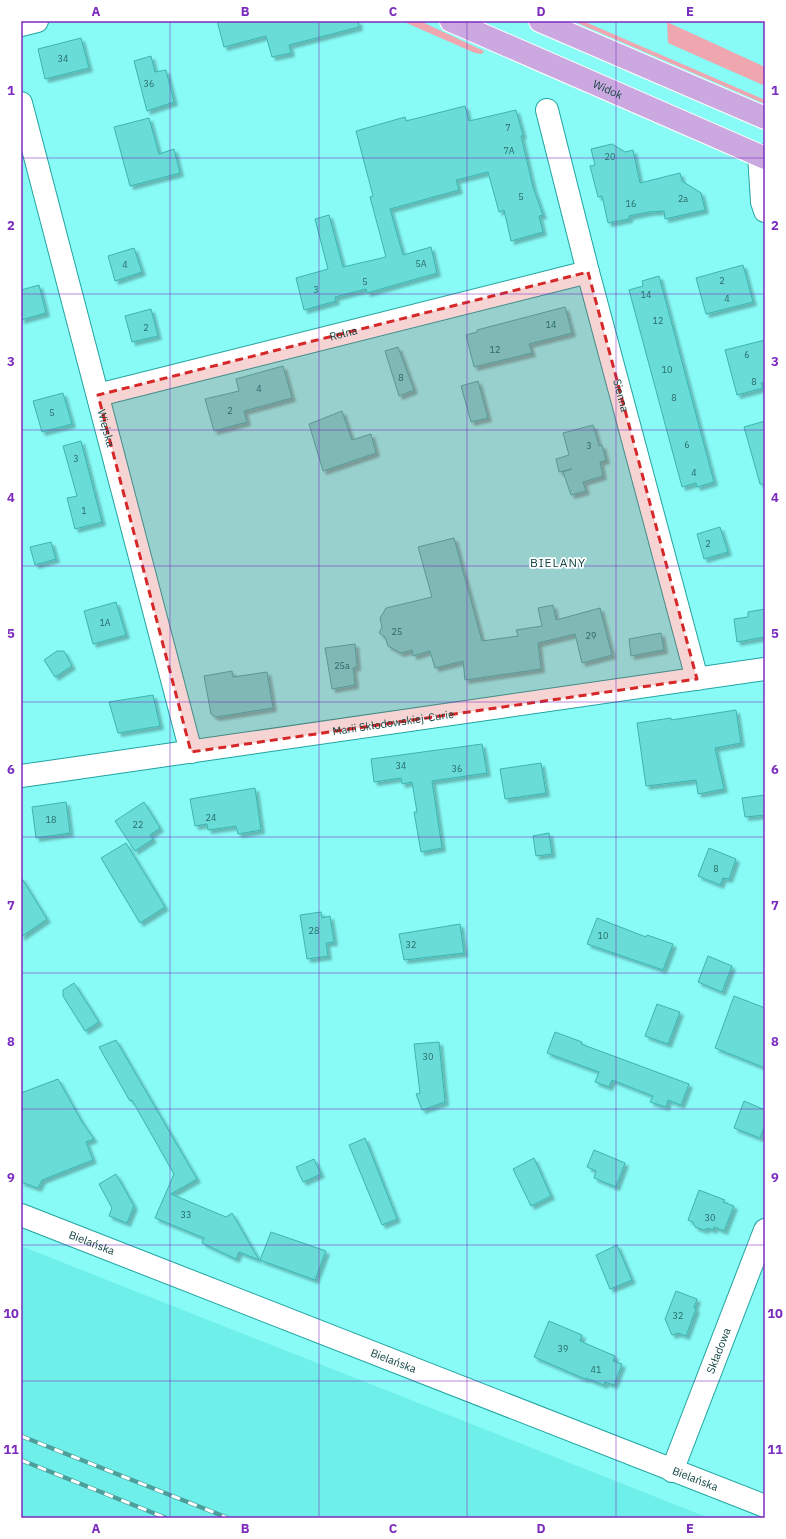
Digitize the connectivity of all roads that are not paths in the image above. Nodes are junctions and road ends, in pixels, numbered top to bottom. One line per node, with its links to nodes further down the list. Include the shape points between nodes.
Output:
1 (37, 21): 4 (street)
2 (451, 21): 8 (main road, Widok)
3 (540, 21): 7 (main road)
4 (21, 25)
5 (21, 103): 11 (street, Wiejska)
6 (547, 110): 10 (street, Sienna)
7 (765, 118)
8 (762, 157): 9 (street, via 762,202)
9 (765, 212)
10 (588, 272): 11 (street, Rolna); 13 (street, Sienna)
11 (98, 395): 14 (street, Wiejska)
12 (765, 669): 13 (street, Marii Skłodowskiej-Curie)
13 (697, 679): 14 (street, Marii Skłodowskiej-Curie)
14 (191, 752): 15 (street, Marii Skłodowskiej-Curie)
15 (21, 776)
16 (21, 1215): 18 (street, Bielańska)
17 (765, 1230): 18 (street, Składowa)
18 (672, 1471): 19 (street, Bielańska)
19 (765, 1506)

